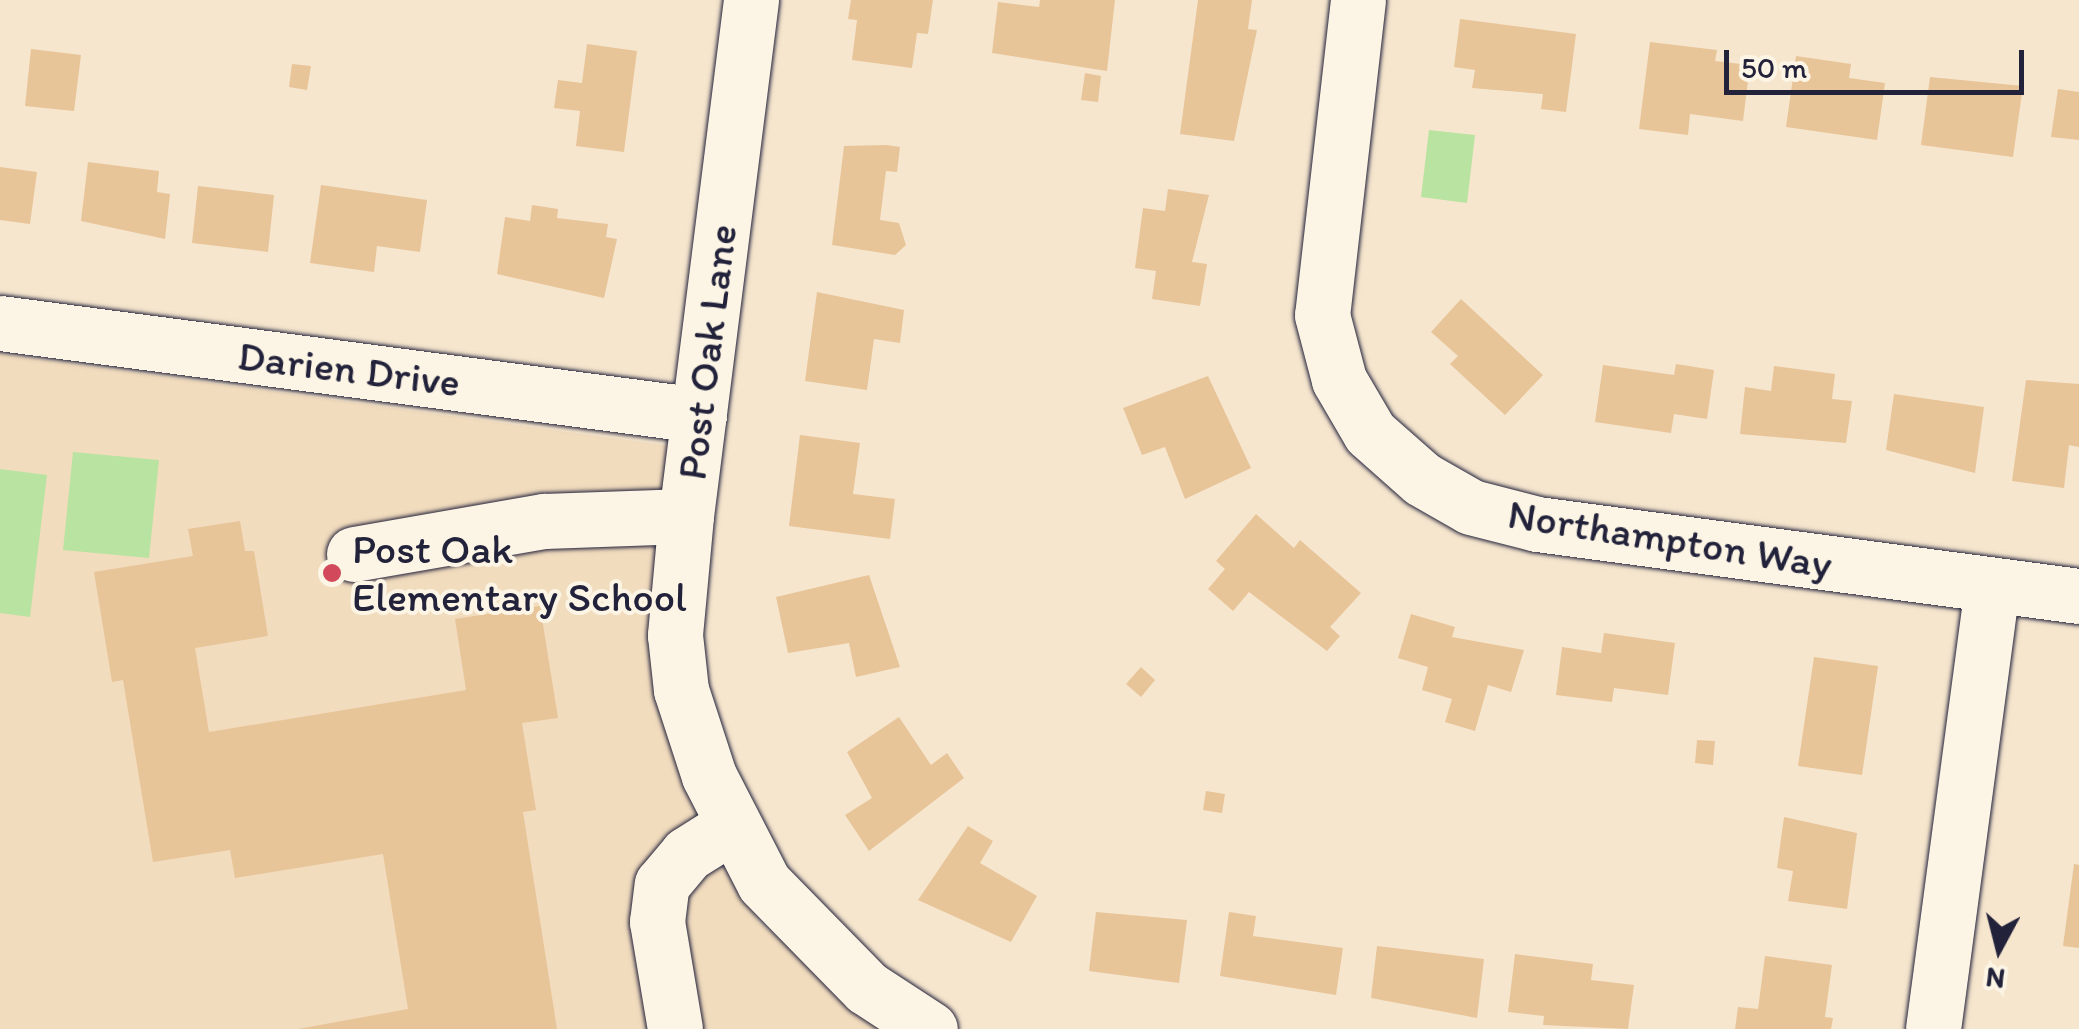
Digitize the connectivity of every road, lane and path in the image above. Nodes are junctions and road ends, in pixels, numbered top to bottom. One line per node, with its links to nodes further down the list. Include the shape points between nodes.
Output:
1 (750, 0): 4 (street, Post Oak Lane)
2 (1358, 0): 7 (street, Northampton Way, via 1322,316 1339,380 1370,433 1422,479 1471,507 1537,524)
3 (0, 323): 4 (street, Darien Drive)
4 (699, 415): 5 (street, Post Oak Lane)
5 (686, 516): 6 (street, via 544,520); 9 (street, Post Oak Lane, via 674,635 681,690)
6 (354, 554)
7 (1992, 586): 8 (street, Northampton Way); 12 (street)
8 (2079, 596)
9 (730, 827): 10 (street, via 687,854 662,884 657,922); 11 (street, Post Oak Lane, via 764,883 807,932 866,988)
10 (675, 1029)
11 (930, 1029)
12 (1933, 1029)

